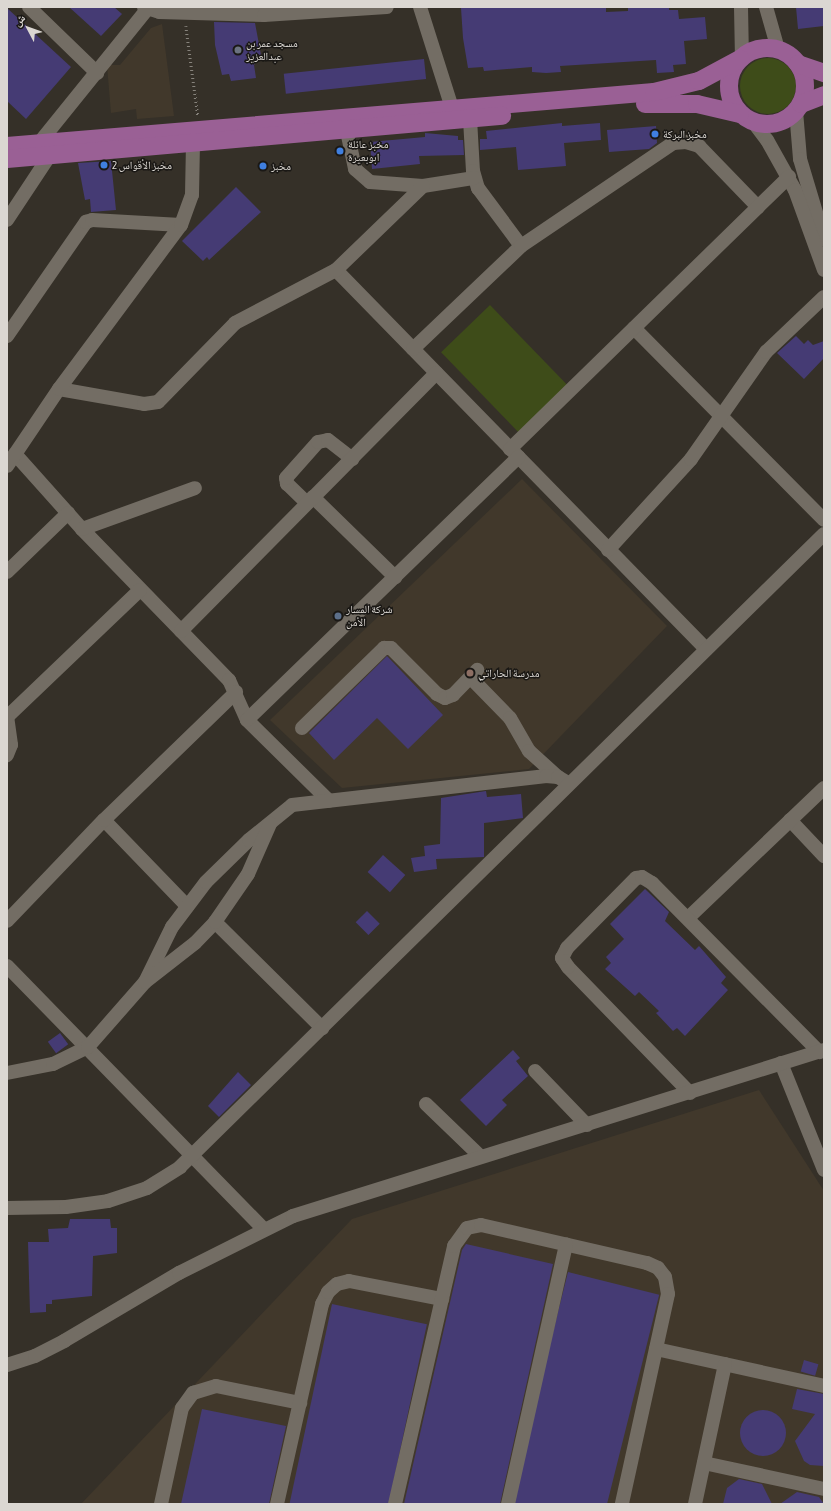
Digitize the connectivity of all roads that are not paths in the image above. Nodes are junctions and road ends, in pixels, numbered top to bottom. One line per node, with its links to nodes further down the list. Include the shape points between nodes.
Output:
1 (29, 7): 12 (street)
2 (387, 7): 7 (street)
3 (420, 7): 14 (street)
4 (741, 7): 9 (street)
5 (766, 7): 8 (street)
6 (146, 8): 7 (street, via 185,14); 12 (street)
7 (267, 11)
8 (778, 49): 9 (main road, via 763,48); 10 (main road)
9 (741, 58): 14 (main road, via 699,81 669,90); 16 (main road, via 731,72 728,87 731,102)
10 (798, 64): 11 (main road); 15 (main road, via 805,84)
11 (824, 72)
12 (97, 73): 21 (street)
13 (824, 95): 15 (main road)
14 (452, 108): 19 (main road)
15 (798, 108): 16 (main road, via 781,122); 28 (street, via 800,159)
16 (747, 118): 17 (main road, via 704,106 668,102); 22 (street)
17 (470, 119): 18 (main road); 23 (street)
18 (347, 131): 19 (main road); 24 (street, via 351,160 362,177 380,184)
19 (196, 137): 21 (main road); 27 (street, via 192,195)
20 (8, 149): 21 (main road)
21 (45, 149): 26 (street)
22 (789, 177): 25 (street); 31 (street)
23 (474, 178): 24 (street); 29 (street, via 484,197)
24 (423, 186): 30 (street)
25 (758, 207): 29 (street, via 698,146 686,142 673,143); 33 (street)
26 (7, 220)
27 (181, 225): 34 (street, via 92,220 86,222); 37 (street)
28 (824, 239)
29 (521, 246): 35 (street)
30 (336, 270): 35 (street); 37 (street, via 236,323 158,402 144,404)
31 (824, 270)
32 (824, 297): 38 (street, via 766,352)
33 (634, 328): 38 (street); 39 (street)
34 (7, 336)
35 (413, 349): 36 (street)
36 (436, 373): 39 (street); 40 (street)
37 (59, 389): 41 (street)
38 (722, 413): 45 (street); 48 (street, via 678,476)
39 (514, 453): 48 (street); 50 (street)
40 (352, 459): 43 (street); 43 (street, via 328,440 318,442 286,478 287,484)
41 (11, 460): 44 (street)
42 (195, 488): 46 (street)
43 (310, 500): 50 (street); 52 (street)
44 (68, 513): 46 (street); 49 (street)
45 (824, 520)
46 (82, 529): 51 (street)
47 (824, 534): 53 (street)
48 (608, 550): 53 (street)
49 (7, 572)
50 (395, 577): 56 (street)
51 (140, 590): 52 (street); 55 (street)
52 (181, 631): 54 (street, via 229,680)
53 (706, 649): 59 (street)
54 (236, 692): 56 (street); 62 (street)
55 (7, 716): 58 (street, via 11,745)
56 (247, 720): 61 (street)
57 (302, 728): 59 (street, via 384,648 391,648 440,697 450,697 473,674 507,714 529,751)
58 (7, 755)
59 (563, 780): 61 (street); 72 (street)
60 (824, 788): 64 (street)
61 (329, 801): 63 (street, via 298,803)
62 (104, 820): 66 (street); 68 (street)
63 (271, 820): 66 (street, via 227,860); 69 (street, via 248,874)
64 (790, 820): 65 (street); 67 (street)
65 (824, 856)
66 (187, 906): 71 (street, via 172,926)
67 (688, 918): 74 (street); 78 (street, via 648,879 636,878 567,948 562,958)
68 (7, 921)
69 (215, 922): 71 (street, via 195,943); 72 (street)
70 (7, 966): 73 (street)
71 (145, 982): 73 (street)
72 (322, 1028): 81 (street)
73 (88, 1047): 77 (street, via 53,1064); 81 (street)
74 (822, 1051): 75 (street)
75 (781, 1063): 78 (street); 83 (street)
76 (535, 1071): 80 (street)
77 (7, 1073)
78 (690, 1093): 80 (street)
79 (426, 1104): 82 (street)
80 (587, 1125): 82 (street)
81 (194, 1156): 84 (street, via 165,1178 108,1201 66,1207); 85 (street)
82 (481, 1157): 85 (street, via 314,1209)
83 (824, 1170)
84 (7, 1208)
85 (264, 1229): 90 (street, via 179,1273 64,1341 35,1356)
86 (566, 1244): 87 (street, via 481,1225 466,1228 456,1239); 88 (street, via 647,1262 662,1272 668,1294); 98 (street)
87 (442, 1298): 92 (street, via 349,1281 332,1287 322,1304); 97 (street)
88 (656, 1349): 89 (street); 99 (street)
89 (725, 1364): 91 (street); 93 (street)
90 (7, 1365)
91 (824, 1386)
92 (300, 1403): 95 (street, via 216,1386 193,1393 182,1408); 96 (street)
93 (704, 1463): 94 (street); 100 (street)
94 (824, 1489)
95 (161, 1504)
96 (277, 1504)
97 (395, 1504)
98 (508, 1504)
99 (622, 1504)
100 (695, 1504)

